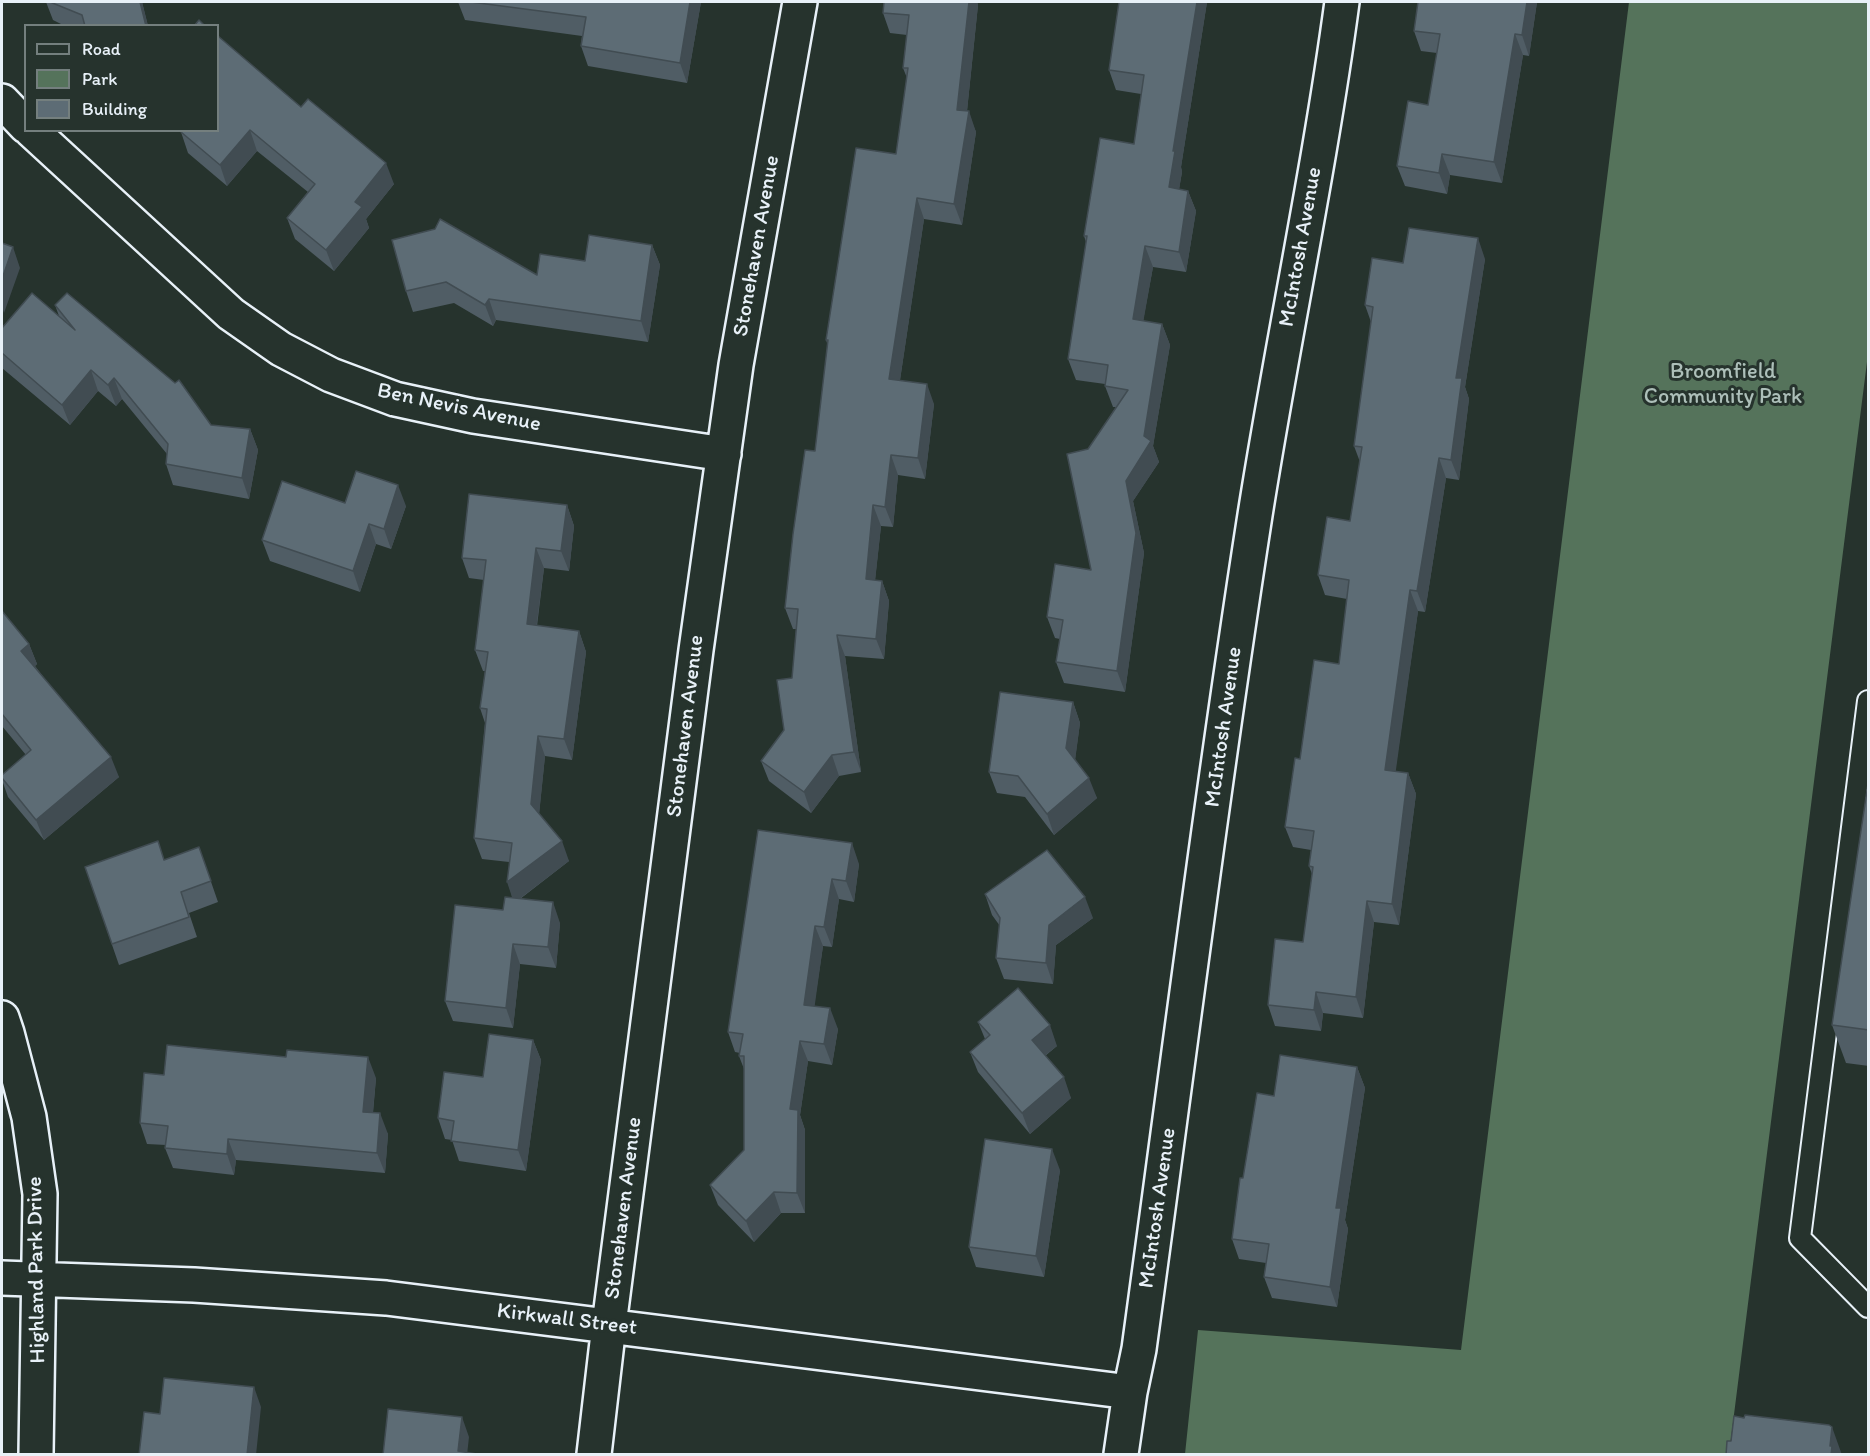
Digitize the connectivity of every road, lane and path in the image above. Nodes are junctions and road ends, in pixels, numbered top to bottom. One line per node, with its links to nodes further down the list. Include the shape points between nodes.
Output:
1 (800, 2): 6 (street, Stonehaven Avenue)
2 (1342, 2): 13 (street, McIntosh Avenue, via 1235,644)
3 (2, 101): 4 (street)
4 (24, 124)
5 (33, 132): 6 (street, Ben Nevis Avenue, via 231,314 281,349 331,375 394,399 473,416)
6 (724, 454): 12 (street, Stonehaven Avenue)
7 (1869, 701): 11 (lane, via 1800,1238)
8 (2, 1018): 10 (street, Highland Park Drive, via 29,1117 40,1194)
9 (2, 1278): 10 (street, Kirkwall Street)
10 (39, 1279): 12 (street, Kirkwall Street, via 386,1298); 14 (street, Highland Park Drive)
11 (1869, 1307)
12 (609, 1325): 13 (street, Kirkwall Street); 15 (street, Stonehaven Avenue)
13 (1130, 1392): 16 (street, McIntosh Avenue)
14 (36, 1455)
15 (594, 1455)
16 (1121, 1455)

